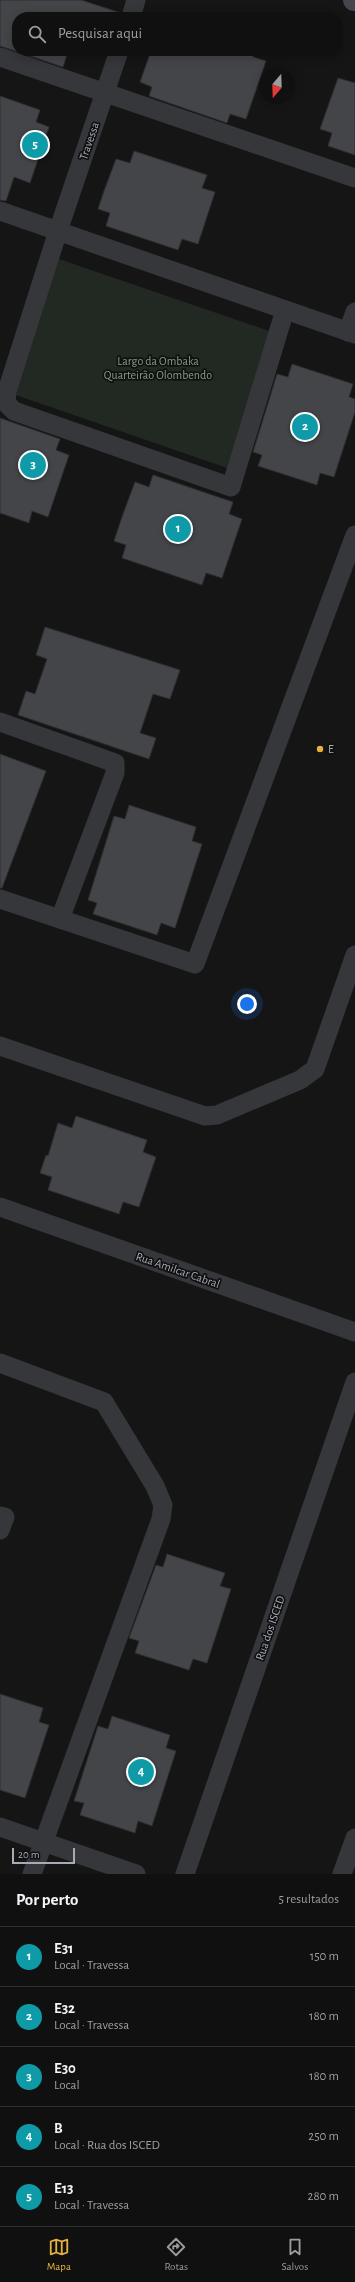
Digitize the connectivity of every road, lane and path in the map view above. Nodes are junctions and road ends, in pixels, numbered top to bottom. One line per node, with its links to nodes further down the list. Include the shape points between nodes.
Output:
1 (136, 0): 2 (street)
2 (132, 12)
3 (117, 56): 5 (street, Travessa)
4 (0, 57): 5 (street)
5 (105, 93): 6 (street); 8 (street, Travessa)
6 (355, 178)
7 (0, 211): 8 (street)
8 (58, 231): 9 (street); 9 (street, Travessa, via 7,391 6,403 14,411 231,487)
9 (285, 310): 11 (street)
10 (355, 312): 11 (street)
11 (352, 333)
12 (354, 541): 15 (street, via 196,964)
13 (0, 722): 15 (street, via 115,763 115,773)
14 (0, 899): 15 (street)
15 (60, 919)
16 (355, 955): 17 (street, via 315,1069 300,1080 217,1115 205,1116)
17 (0, 1046)
18 (0, 1207): 19 (street, Rua Amilcar Cabral)
19 (355, 1332)
20 (0, 1363): 26 (street, via 104,1402 155,1486 163,1505 161,1519)
21 (355, 1382): 29 (street, Rua dos ISCED)
22 (0, 1516): 23 (street, via 5,1517)
23 (0, 1530)
24 (0, 1827): 26 (street)
25 (355, 1838): 30 (street)
26 (43, 1842): 27 (street); 28 (street)
27 (32, 1874)
28 (136, 1874)
29 (185, 1874)
30 (342, 1874)

